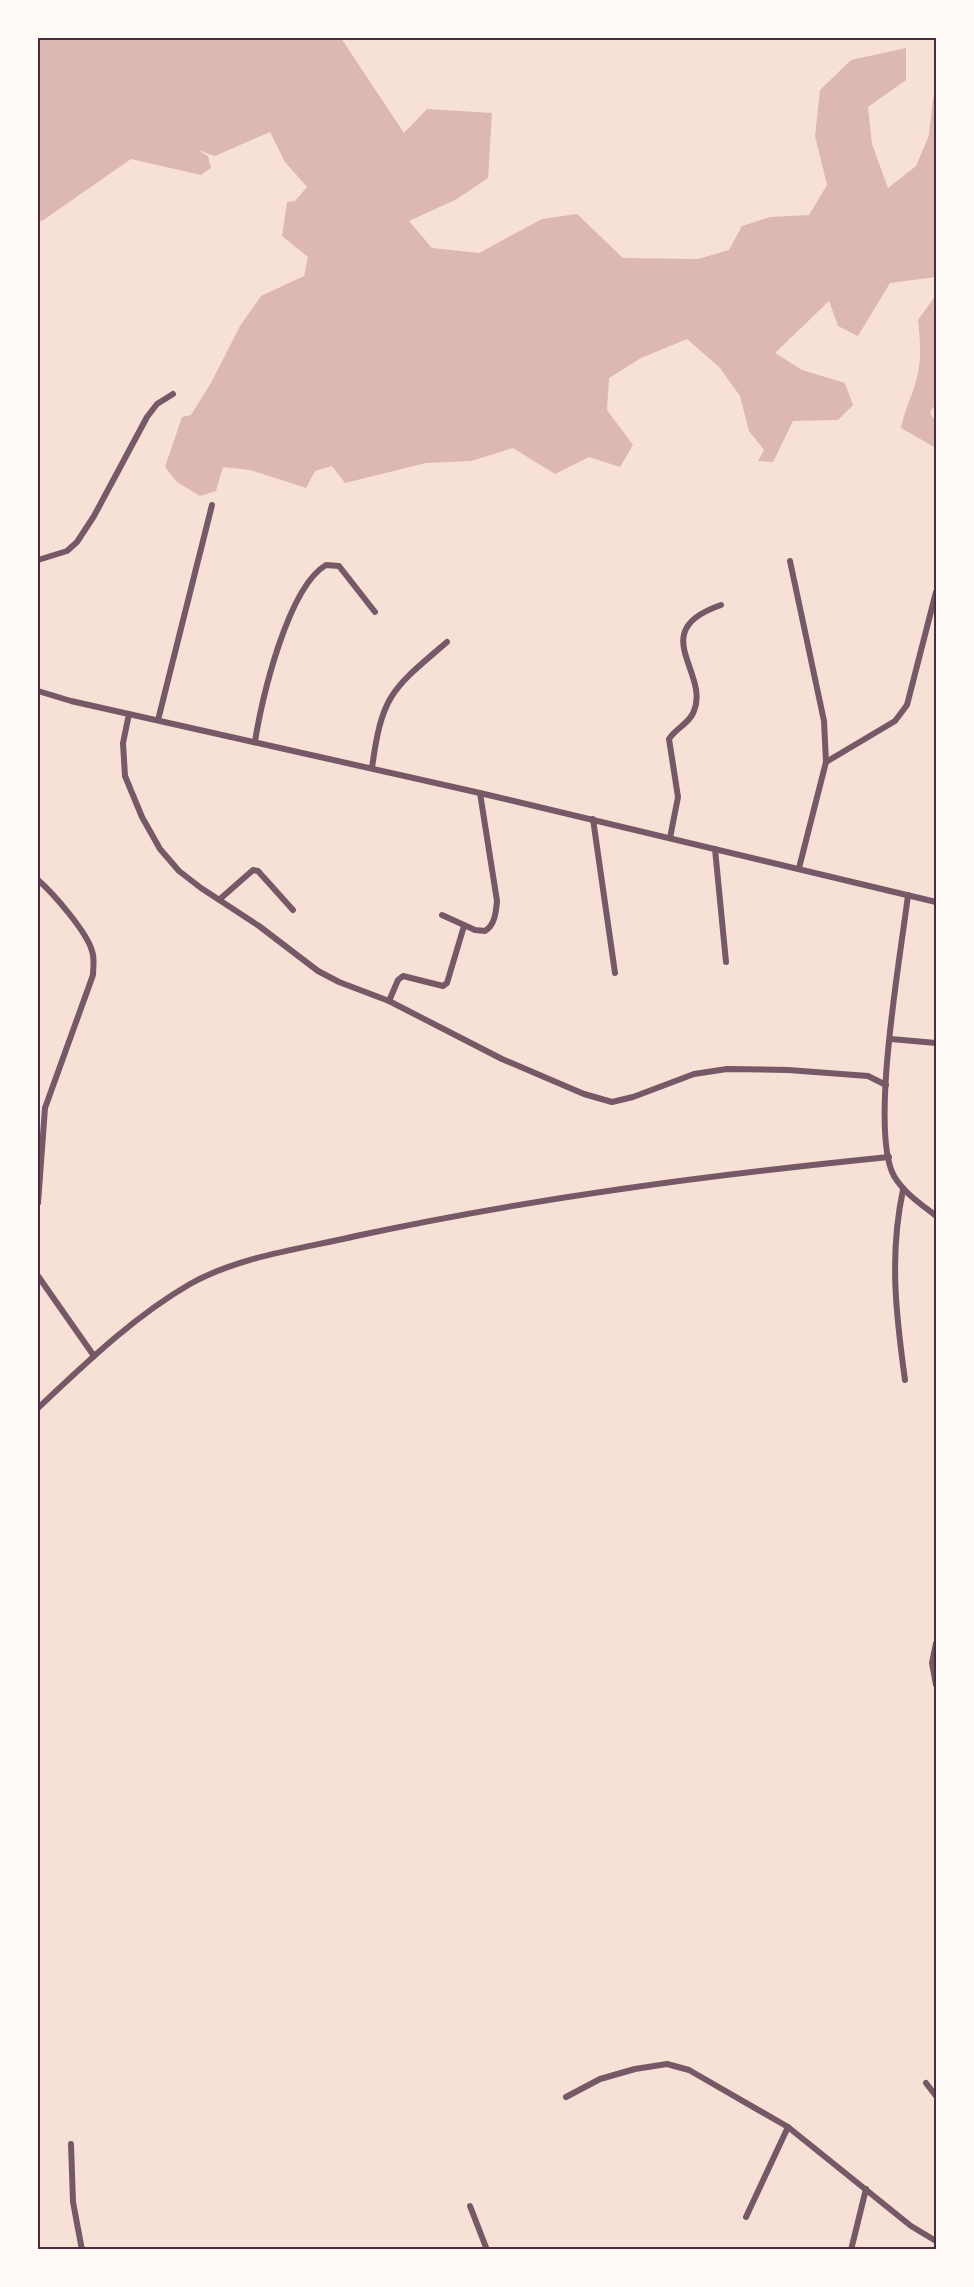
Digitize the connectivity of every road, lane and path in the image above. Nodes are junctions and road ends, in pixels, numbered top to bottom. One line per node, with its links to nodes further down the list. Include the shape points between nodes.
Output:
1 (173, 394): 3 (street, via 157,404 147,417 94,516 72,548)
2 (212, 505): 11 (street)
3 (38, 560)
4 (790, 561): 13 (street, via 824,721)
5 (936, 592): 13 (street, via 907,705 895,721)
6 (721, 605): 17 (street, via 699,614 685,634 683,652 697,693 695,710 669,739 678,797)
7 (375, 612): 12 (street, via 339,566 326,565 315,574 276,650)
8 (447, 642): 14 (street, via 407,676 389,699 378,728)
9 (38, 691): 10 (street)
10 (129, 714): 11 (street); 22 (street, via 123,743 125,776 142,817 160,849 179,871)
11 (158, 720): 12 (street)
12 (255, 742): 14 (street)
13 (826, 762): 19 (street)
14 (372, 768): 15 (street)
15 (480, 793): 16 (street); 26 (street, via 497,901 488,930)
16 (593, 819): 17 (street); 28 (street)
17 (670, 838): 18 (street)
18 (715, 849): 19 (street); 27 (street)
19 (799, 868): 21 (street)
20 (38, 880): 35 (street, via 84,936 94,962 93,975 45,1108)
21 (908, 895): 23 (street); 30 (street)
22 (220, 899): 24 (street, via 253,870); 29 (street, via 318,971)
23 (936, 902)
24 (293, 910)
25 (442, 915): 26 (street)
26 (464, 926): 29 (street, via 443,987 403,976)
27 (726, 962)
28 (615, 973)
29 (389, 1001): 32 (street, via 502,1059 612,1102 694,1074 726,1069 868,1076)
30 (891, 1038): 31 (street); 32 (street)
31 (936, 1043)
32 (886, 1085): 33 (street, via 883,1125)
33 (889, 1157): 34 (street); 38 (street, via 725,1173 549,1201 246,1260 191,1284)
34 (903, 1190): 36 (street); 39 (street, via 893,1267)
35 (38, 1203)
36 (936, 1216)
37 (38, 1276): 38 (street)
38 (94, 1356): 40 (street)
39 (905, 1380)
40 (38, 1408)
41 (936, 1643): 42 (street, via 932,1663)
42 (936, 1685)
43 (926, 2083): 44 (street)
44 (936, 2096)
45 (566, 2097): 46 (street, via 600,2079 667,2064 689,2070)
46 (788, 2127): 48 (street); 50 (street)
47 (71, 2144): 52 (street, via 73,2202)
48 (866, 2189): 51 (street); 54 (street)
49 (470, 2206): 53 (street)
50 (746, 2217)
51 (936, 2241)
52 (82, 2250)
53 (487, 2250)
54 (851, 2250)

